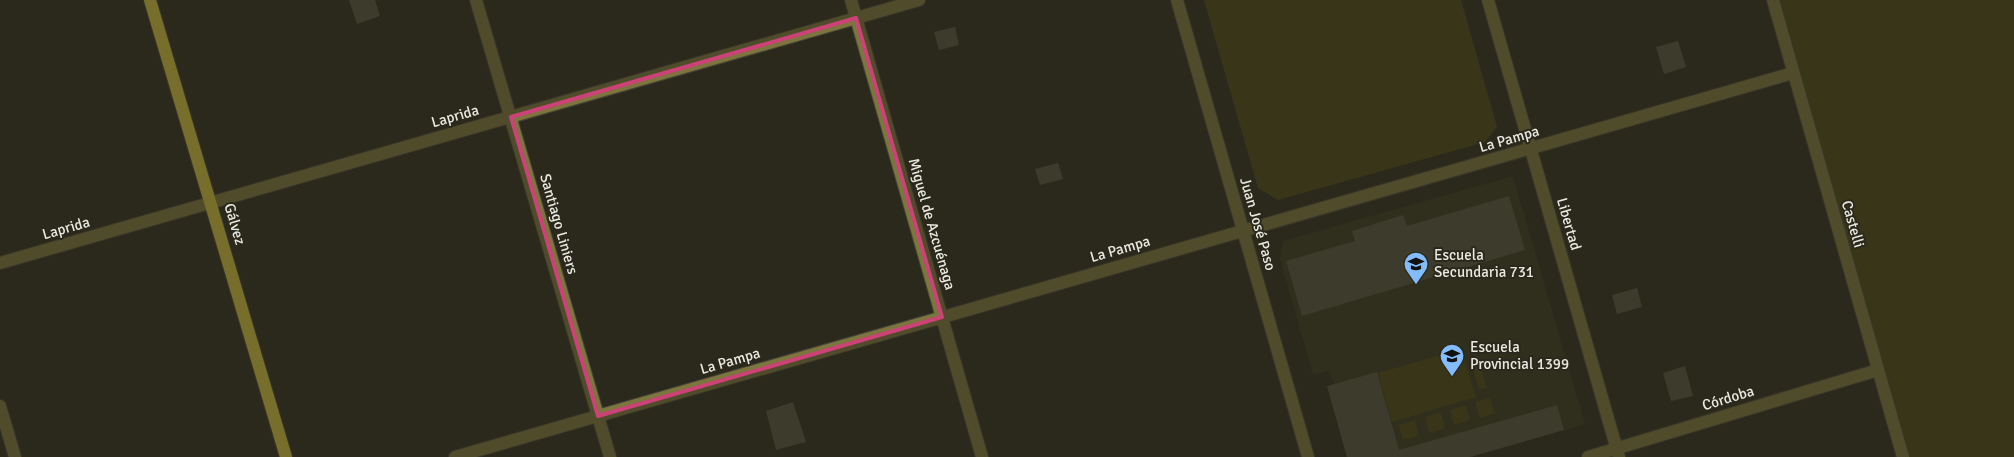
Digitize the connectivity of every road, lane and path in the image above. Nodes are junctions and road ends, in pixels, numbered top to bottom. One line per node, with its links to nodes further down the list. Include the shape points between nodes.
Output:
1 (150, 0): 12 (main road, Gálvez)
2 (476, 0): 10 (street, Santiago Liniers)
3 (851, 0): 8 (street, Miguel de Azcuénaga)
4 (919, 0): 8 (street, Laprida)
5 (1177, 0): 13 (street, Juan José Paso)
6 (1488, 0): 11 (street, Libertad)
7 (1773, 0): 9 (street, Castelli)
8 (856, 18): 10 (street, Laprida); 15 (street, Miguel de Azcuénaga)
9 (1794, 73): 11 (street, La Pampa); 16 (street, Castelli)
10 (511, 117): 12 (street, Laprida); 18 (street, Santiago Liniers)
11 (1530, 150): 13 (street, La Pampa); 19 (street, Libertad)
12 (212, 203): 14 (street, Laprida); 21 (main road, Gálvez)
13 (1243, 230): 15 (street, La Pampa); 25 (street, Juan José Paso)
14 (0, 263)
15 (942, 317): 18 (street, La Pampa); 24 (street, Miguel de Azcuénaga)
16 (1878, 370): 19 (street, Córdoba); 27 (street, Castelli)
17 (0, 406): 20 (street)
18 (598, 416): 22 (street, La Pampa); 23 (street, Santiago Liniers)
19 (1618, 453): 26 (street, Córdoba)
20 (15, 457)
21 (286, 457)
22 (455, 457)
23 (610, 457)
24 (982, 457)
25 (1308, 457)
26 (1588, 457)
27 (1903, 457)

